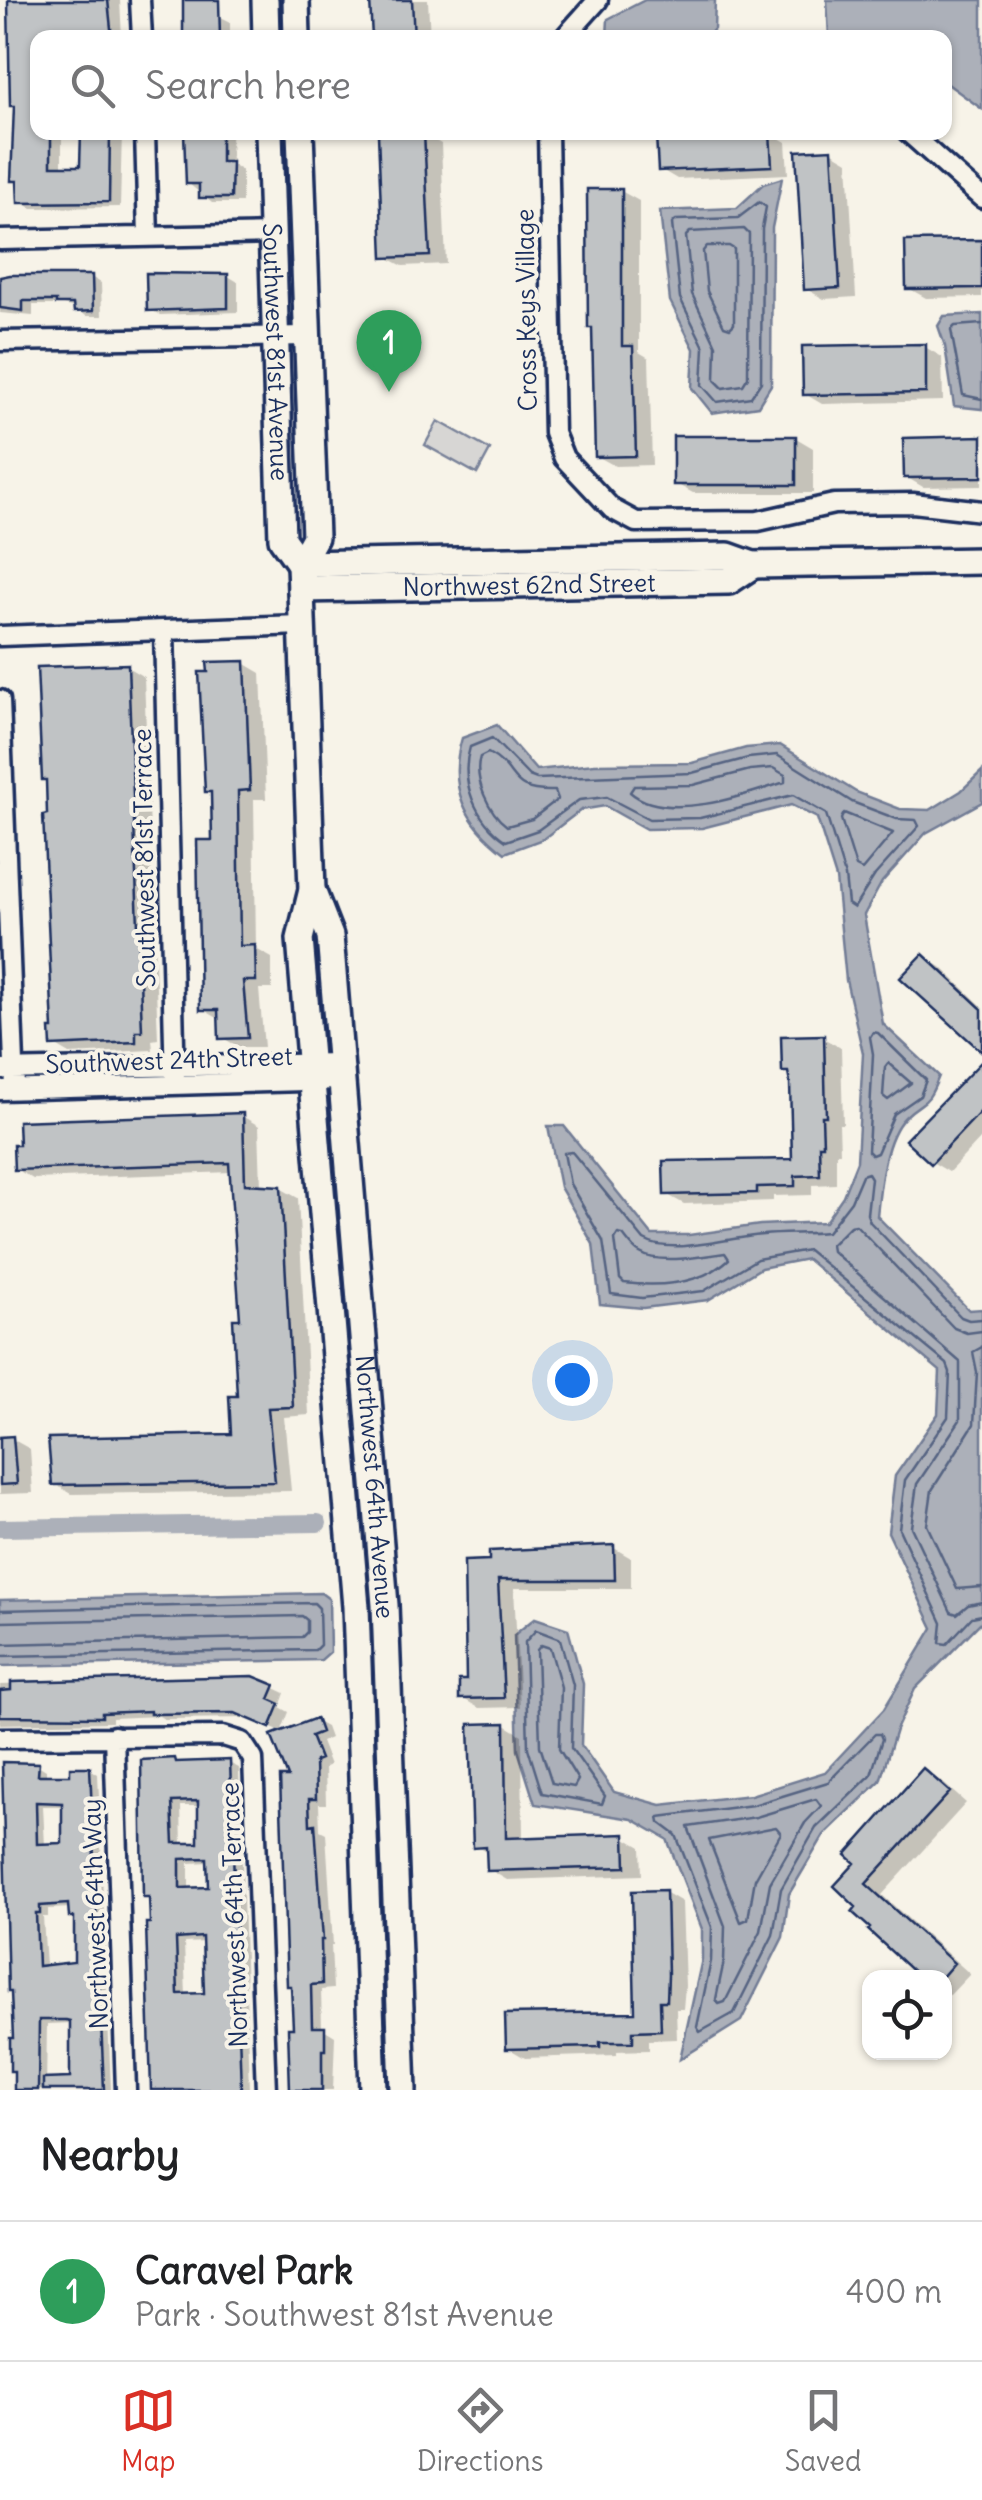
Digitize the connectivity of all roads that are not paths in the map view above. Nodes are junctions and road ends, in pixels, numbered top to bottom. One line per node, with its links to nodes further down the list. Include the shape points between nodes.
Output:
1 (140, 0): 5 (street)
2 (265, 0): 6 (street)
3 (296, 0): 7 (street)
4 (598, 0): 8 (street)
5 (142, 30)
6 (266, 30)
7 (297, 30)
8 (571, 30)
9 (145, 140): 16 (street)
10 (269, 140): 15 (street, Southwest 81st Avenue)
11 (300, 140): 18 (street, Southwest 81st Avenue)
12 (548, 140): 21 (street, Cross Keys Village, via 554,433 564,458 612,509 636,522 758,521 834,504 914,502)
13 (917, 140): 14 (street)
14 (982, 198)
15 (273, 234): 16 (street); 19 (street, Southwest 81st Avenue)
16 (148, 237): 17 (street)
17 (0, 240)
18 (308, 336): 19 (street); 25 (street, Southwest 81st Avenue, via 315,537)
19 (277, 337): 20 (street); 25 (street, Southwest 81st Avenue, via 282,539)
20 (0, 341)
21 (982, 511)
22 (520, 560): 24 (street, Northwest 62nd Street, via 728,556); 25 (street, Northwest 62nd Street); 26 (street)
23 (982, 561): 24 (street, Northwest 62nd Street)
24 (754, 565): 26 (street, Northwest 62nd Street, via 729,581)
25 (300, 577): 26 (street, Northwest 62nd Street); 27 (street, Southwest 81st Avenue)
26 (498, 586)
27 (302, 625): 28 (street); 32 (street, Northwest 64th Avenue)
28 (164, 630): 29 (street); 33 (street, Southwest 81st Terrace)
29 (0, 636)
30 (0, 700): 31 (street)
31 (3, 859): 36 (street)
32 (312, 890): 34 (street, Northwest 64th Avenue, via 300,939); 35 (street, Northwest 64th Avenue, via 330,936)
33 (174, 1065): 34 (street, Southwest 24th Street); 36 (street, Southwest 24th Street); 37 (street, Southwest 81st Terrace)
34 (310, 1072): 35 (street, Southwest 24th Street); 37 (street, Southwest 24th Street); 38 (street, Northwest 64th Avenue)
35 (340, 1072): 39 (street, Northwest 64th Avenue)
36 (7, 1080): 37 (street, Southwest 24th Street)
37 (175, 1085)
38 (331, 1310): 39 (street); 41 (street, Northwest 64th Avenue)
39 (362, 1324): 40 (street, Northwest 64th Avenue)
40 (380, 1526): 41 (street); 44 (street, Northwest 64th Avenue)
41 (350, 1527): 45 (street, Northwest 64th Avenue)
42 (114, 1736): 43 (street); 46 (street, Northwest 64th Way); 47 (street, Northwest 64th Terrace, via 223,1736 242,1742 253,1759)
43 (0, 1738)
44 (396, 1902): 45 (street); 49 (street, Northwest 64th Avenue)
45 (367, 1903): 48 (street, Northwest 64th Avenue)
46 (126, 2090)
47 (266, 2090)
48 (373, 2090)
49 (403, 2090)

